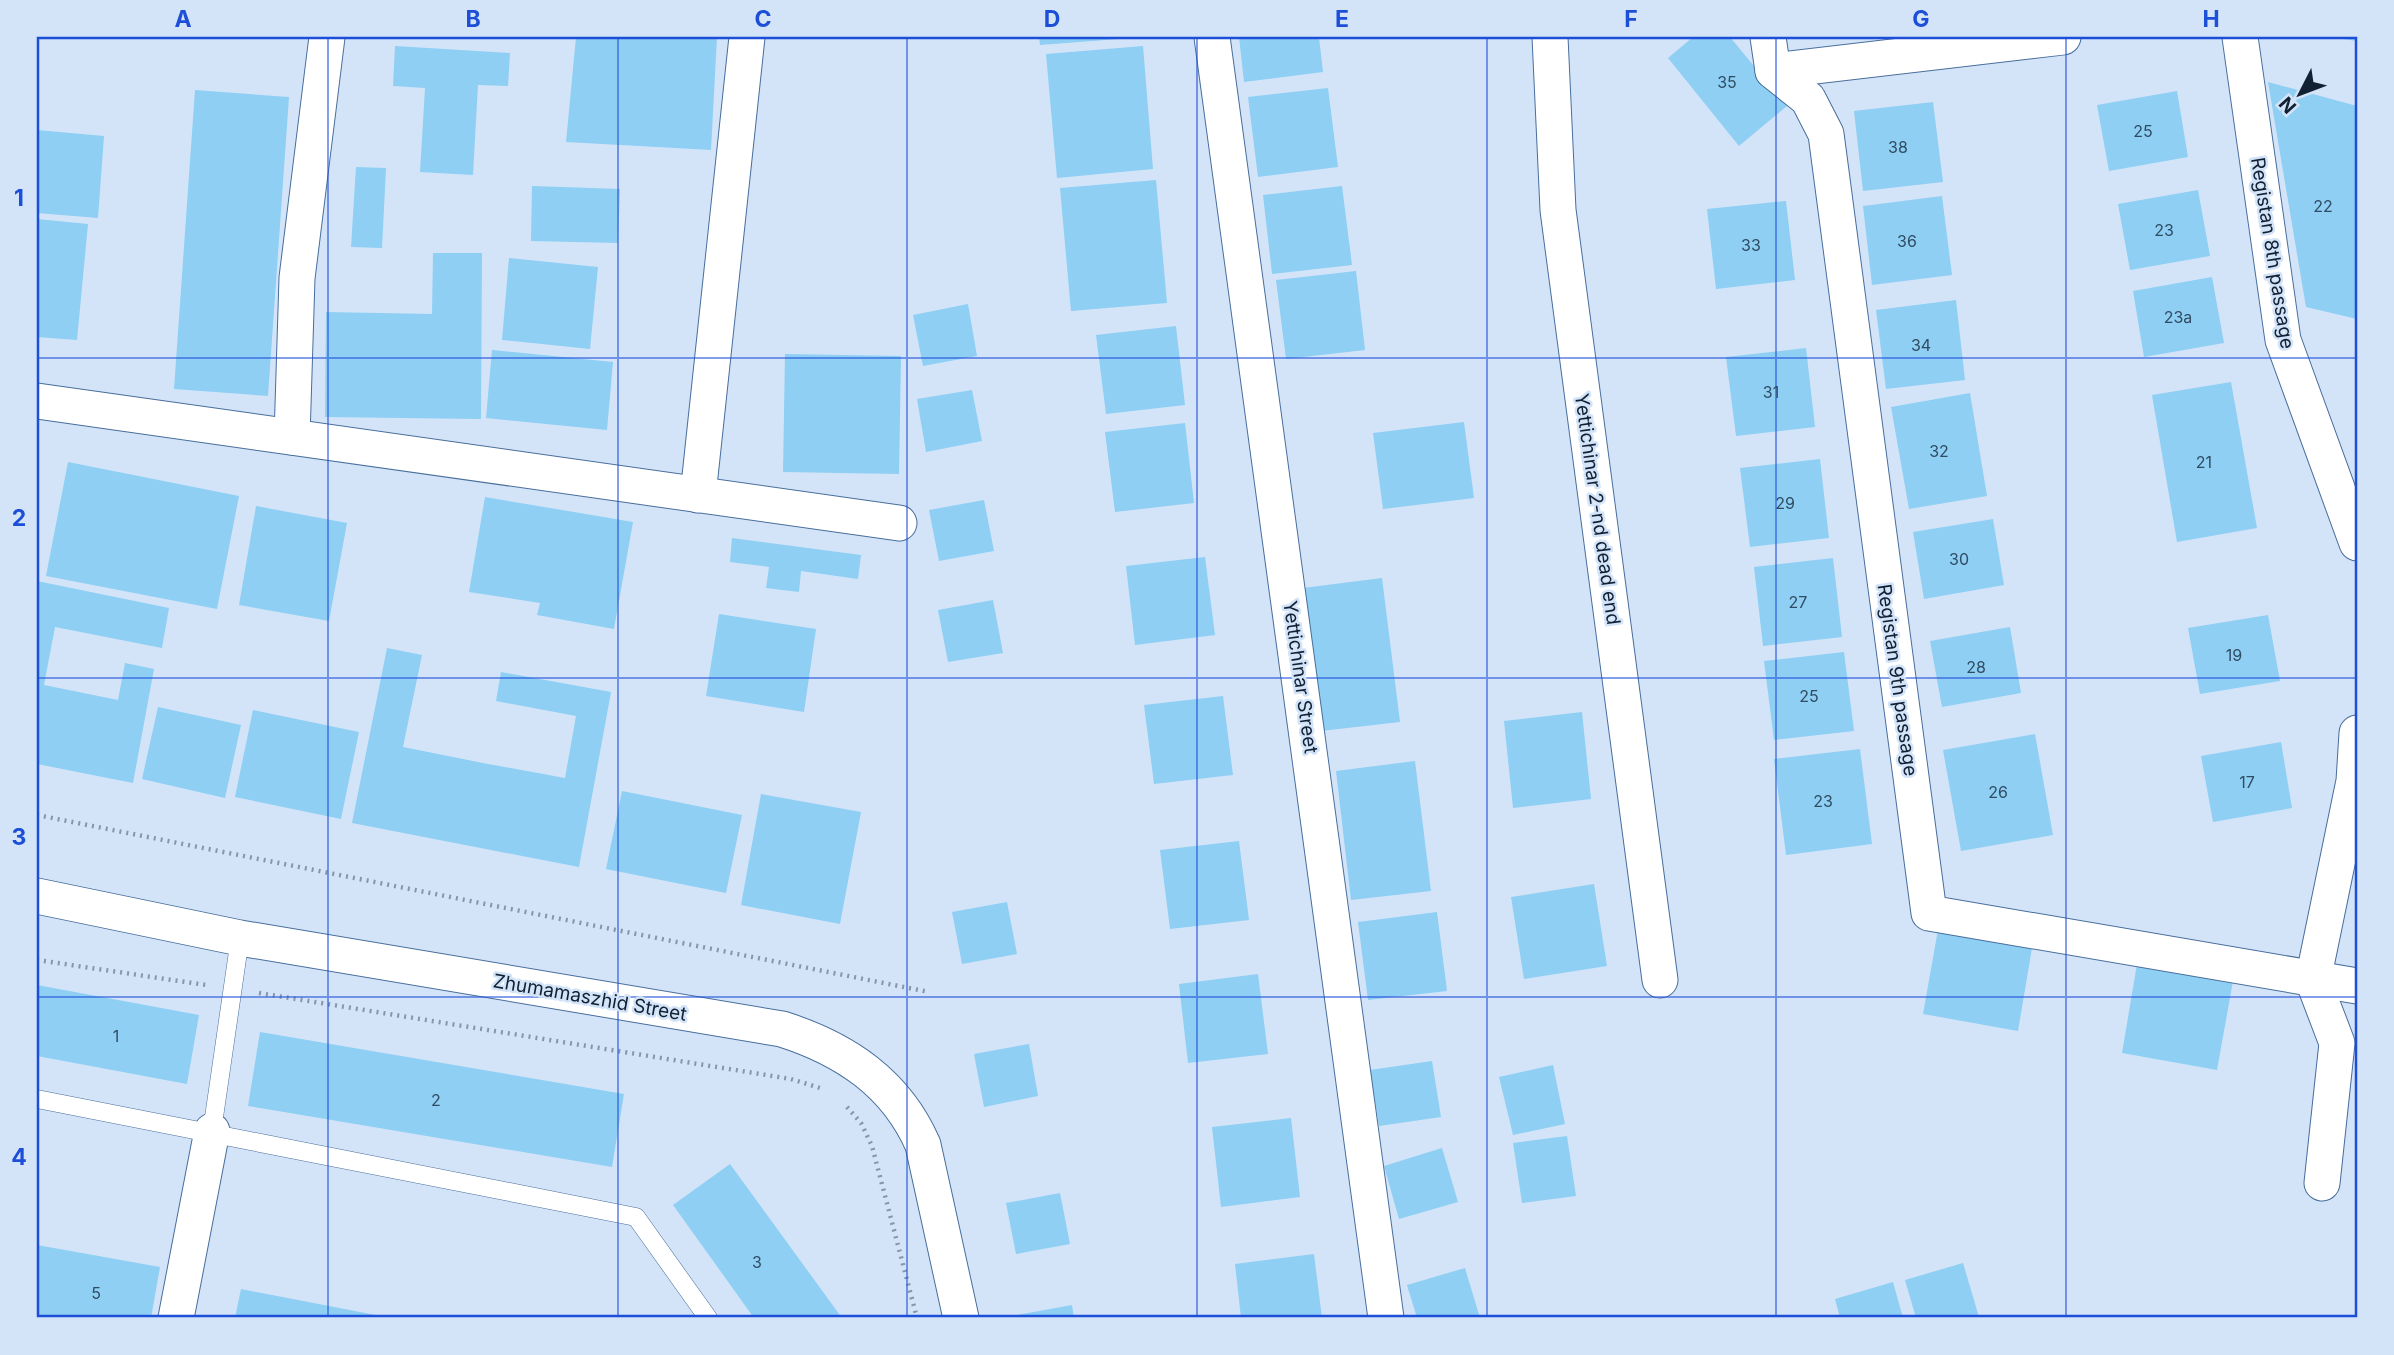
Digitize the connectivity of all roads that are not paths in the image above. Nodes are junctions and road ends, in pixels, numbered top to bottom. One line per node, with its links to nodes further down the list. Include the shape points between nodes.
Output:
1 (327, 37): 10 (street, via 297,278)
2 (747, 37): 11 (street)
3 (1212, 37): 26 (street, Yettichinаr Street)
4 (1550, 37): 18 (street, Yettichinаr 2-nd dead end, via 1558,209)
5 (1768, 37): 8 (street)
6 (2063, 37): 8 (street)
7 (2239, 37): 13 (street, Registan 8th passage, via 2283,340)
8 (1773, 71): 17 (street, Registan 9th passage, via 1808,99 1826,135 1929,913)
9 (37, 401): 10 (street)
10 (292, 437): 11 (street)
11 (698, 495): 12 (street)
12 (899, 523)
13 (2357, 542)
14 (2357, 733): 17 (street, via 2354,781)
15 (37, 896): 16 (street, Zhumamaszhid Street)
16 (240, 938): 21 (lane); 25 (street, Zhumamaszhid Street, via 782,1029 828,1046 887,1087 914,1124 923,1145)
17 (2313, 980): 19 (street, Registan 9th passage); 22 (street, via 2337,1043)
18 (1660, 981)
19 (2357, 986)
20 (37, 1099): 21 (lane)
21 (212, 1131): 23 (street); 24 (lane, via 636,1217)
22 (2322, 1183)
23 (176, 1318)
24 (708, 1318)
25 (961, 1318)
26 (1386, 1318)

